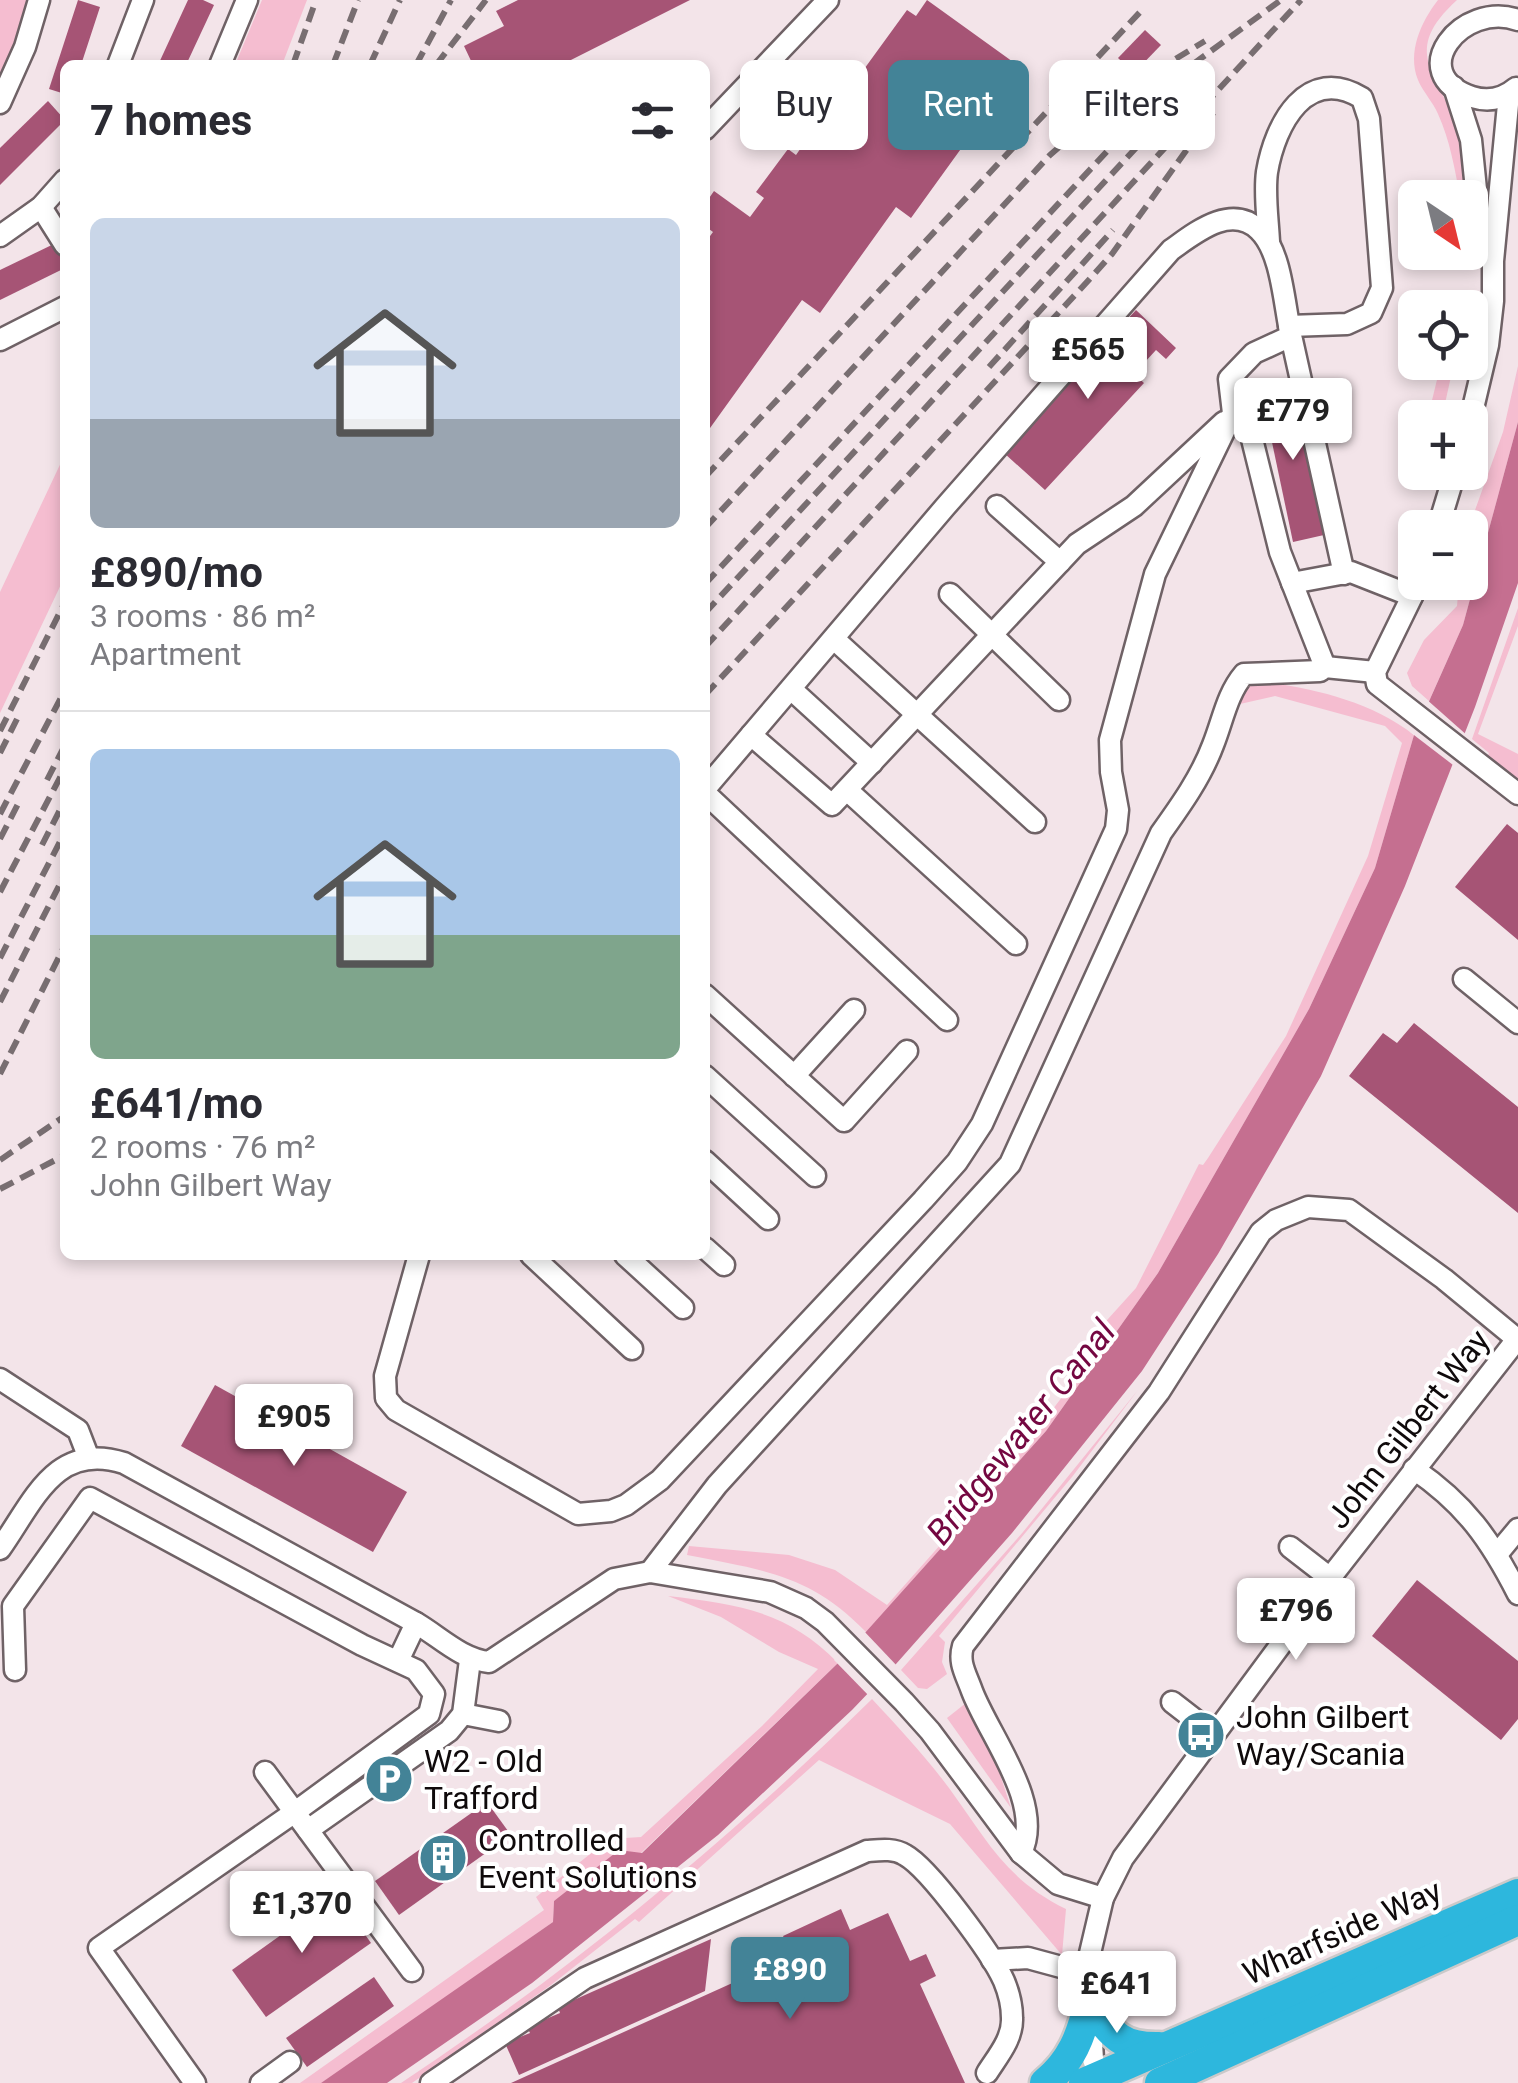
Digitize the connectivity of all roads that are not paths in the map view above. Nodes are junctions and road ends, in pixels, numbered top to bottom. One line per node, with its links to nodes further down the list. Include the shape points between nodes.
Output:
1 (39, 0): 10 (street)
2 (143, 0): 6 (street)
3 (246, 0): 7 (street)
4 (828, 0): 11 (street)
5 (1507, 10): 8 (street, via 1470,10 1447,30 1441,60)
6 (120, 60)
7 (222, 60)
8 (1454, 87): 9 (street, via 1482,100); 17 (street)
9 (1514, 91): 17 (street)
10 (0, 104)
11 (710, 124)
12 (60, 186): 13 (street)
13 (42, 207): 14 (street); 15 (street)
14 (0, 236)
15 (60, 237)
16 (1269, 243): 19 (street); 19 (street, via 1266,177 1273,144 1288,113 1308,94 1344,86 1362,98 1368,119 1382,288 1371,313 1347,324); 31 (street, via 1258,228 1238,219 1207,224 1171,250)
17 (1493, 261): 21 (street, via 1488,345)
18 (60, 310): 20 (street)
19 (1290, 331): 22 (street, via 1229,379); 25 (street)
20 (0, 340)
21 (1475, 400)
22 (1233, 413): 24 (street, via 1134,506); 26 (street, via 1250,435); 57 (street, via 1155,574 1110,740 1118,810 1112,839 982,1124 924,1200 702,1438 626,1505 578,1514 396,1410 386,1398 385,1376)
23 (997, 506): 24 (street)
24 (1060, 562): 30 (street)
25 (1344, 574): 26 (street); 27 (street)
26 (1292, 583): 32 (street)
27 (1398, 584)
28 (950, 594): 30 (street)
29 (1411, 600): 33 (street)
30 (993, 634): 35 (street); 36 (street)
31 (834, 640): 34 (street); 36 (street)
32 (1325, 667): 33 (street); 71 (street, via 1244,674 1232,688 1212,748 1161,833 1010,1164 717,1486)
33 (1375, 672): 41 (street, via 1376,684)
34 (790, 688): 37 (street); 38 (street)
35 (1060, 700)
36 (918, 714): 38 (street); 43 (street)
37 (751, 735): 39 (street); 40 (street, via 832,805)
38 (872, 763): 40 (street)
39 (710, 785)
40 (847, 790): 44 (street)
41 (1518, 794)
42 (710, 796): 48 (street)
43 (1035, 822)
44 (1016, 944)
45 (1464, 979): 49 (street)
46 (710, 1000): 51 (street)
47 (854, 1010): 51 (street)
48 (946, 1020)
49 (1518, 1024)
50 (907, 1051): 51 (street, via 844,1122)
51 (794, 1076)
52 (710, 1081): 54 (street)
53 (710, 1166): 55 (street)
54 (815, 1176)
55 (768, 1219)
56 (710, 1253): 60 (street)
57 (418, 1260)
58 (536, 1260): 63 (street)
59 (630, 1260): 61 (street)
60 (724, 1266)
61 (683, 1308)
62 (1518, 1338): 66 (street, John Gilbert Way); 84 (street, via 1349,1210 1308,1207 1261,1232 1159,1392 963,1646 961,1667 1018,1786 1028,1838)
63 (632, 1349)
64 (0, 1378): 65 (street, via 78,1430)
65 (88, 1456): 69 (street, via 54,1474); 74 (street, via 124,1463)
66 (1414, 1468): 70 (street, via 1446,1491); 72 (street, John Gilbert Way)
67 (1518, 1530): 70 (street)
68 (1290, 1547): 72 (street)
69 (0, 1549)
70 (1498, 1553): 73 (street)
71 (650, 1572): 75 (street, via 614,1579 489,1662); 84 (street, via 770,1592 806,1608 930,1730)
72 (1330, 1578): 81 (street, John Gilbert Way)
73 (1518, 1594)
74 (416, 1623): 75 (street); 76 (street)
75 (470, 1660): 79 (street)
76 (398, 1661): 77 (street, via 90,1498 14,1606); 83 (street, via 416,1670 434,1694 430,1714)
77 (16, 1670)
78 (1172, 1702): 81 (street)
79 (463, 1714): 80 (street); 83 (street, via 450,1731)
80 (499, 1721)
81 (1212, 1733): 86 (street, John Gilbert Way, via 1123,1858)
82 (265, 1772): 83 (street)
83 (302, 1821): 89 (street); 95 (street, via 99,1948)
84 (1020, 1853): 86 (street, via 1058,1884)
85 (1518, 1894): 91 (highway, Wharfside Way)
86 (1103, 1898): 90 (street, John Gilbert Way)
87 (1518, 1920): 99 (highway, Wharfside Way)
88 (992, 1960): 90 (street, via 1028,1958); 93 (street, via 1012,2020); 97 (street, via 922,1868 900,1852 867,1851 585,1978)
89 (412, 1971)
90 (1088, 1988): 91 (highway, via 1121,2041); 94 (street, John Gilbert Way); 98 (highway, via 1073,2053)
91 (1162, 2047): 94 (highway, Wharfside Way)
92 (290, 2062): 96 (street)
93 (987, 2074)
94 (1094, 2081)
95 (195, 2083)
96 (261, 2083)
97 (431, 2083)
98 (1045, 2083)
99 (1160, 2083)

